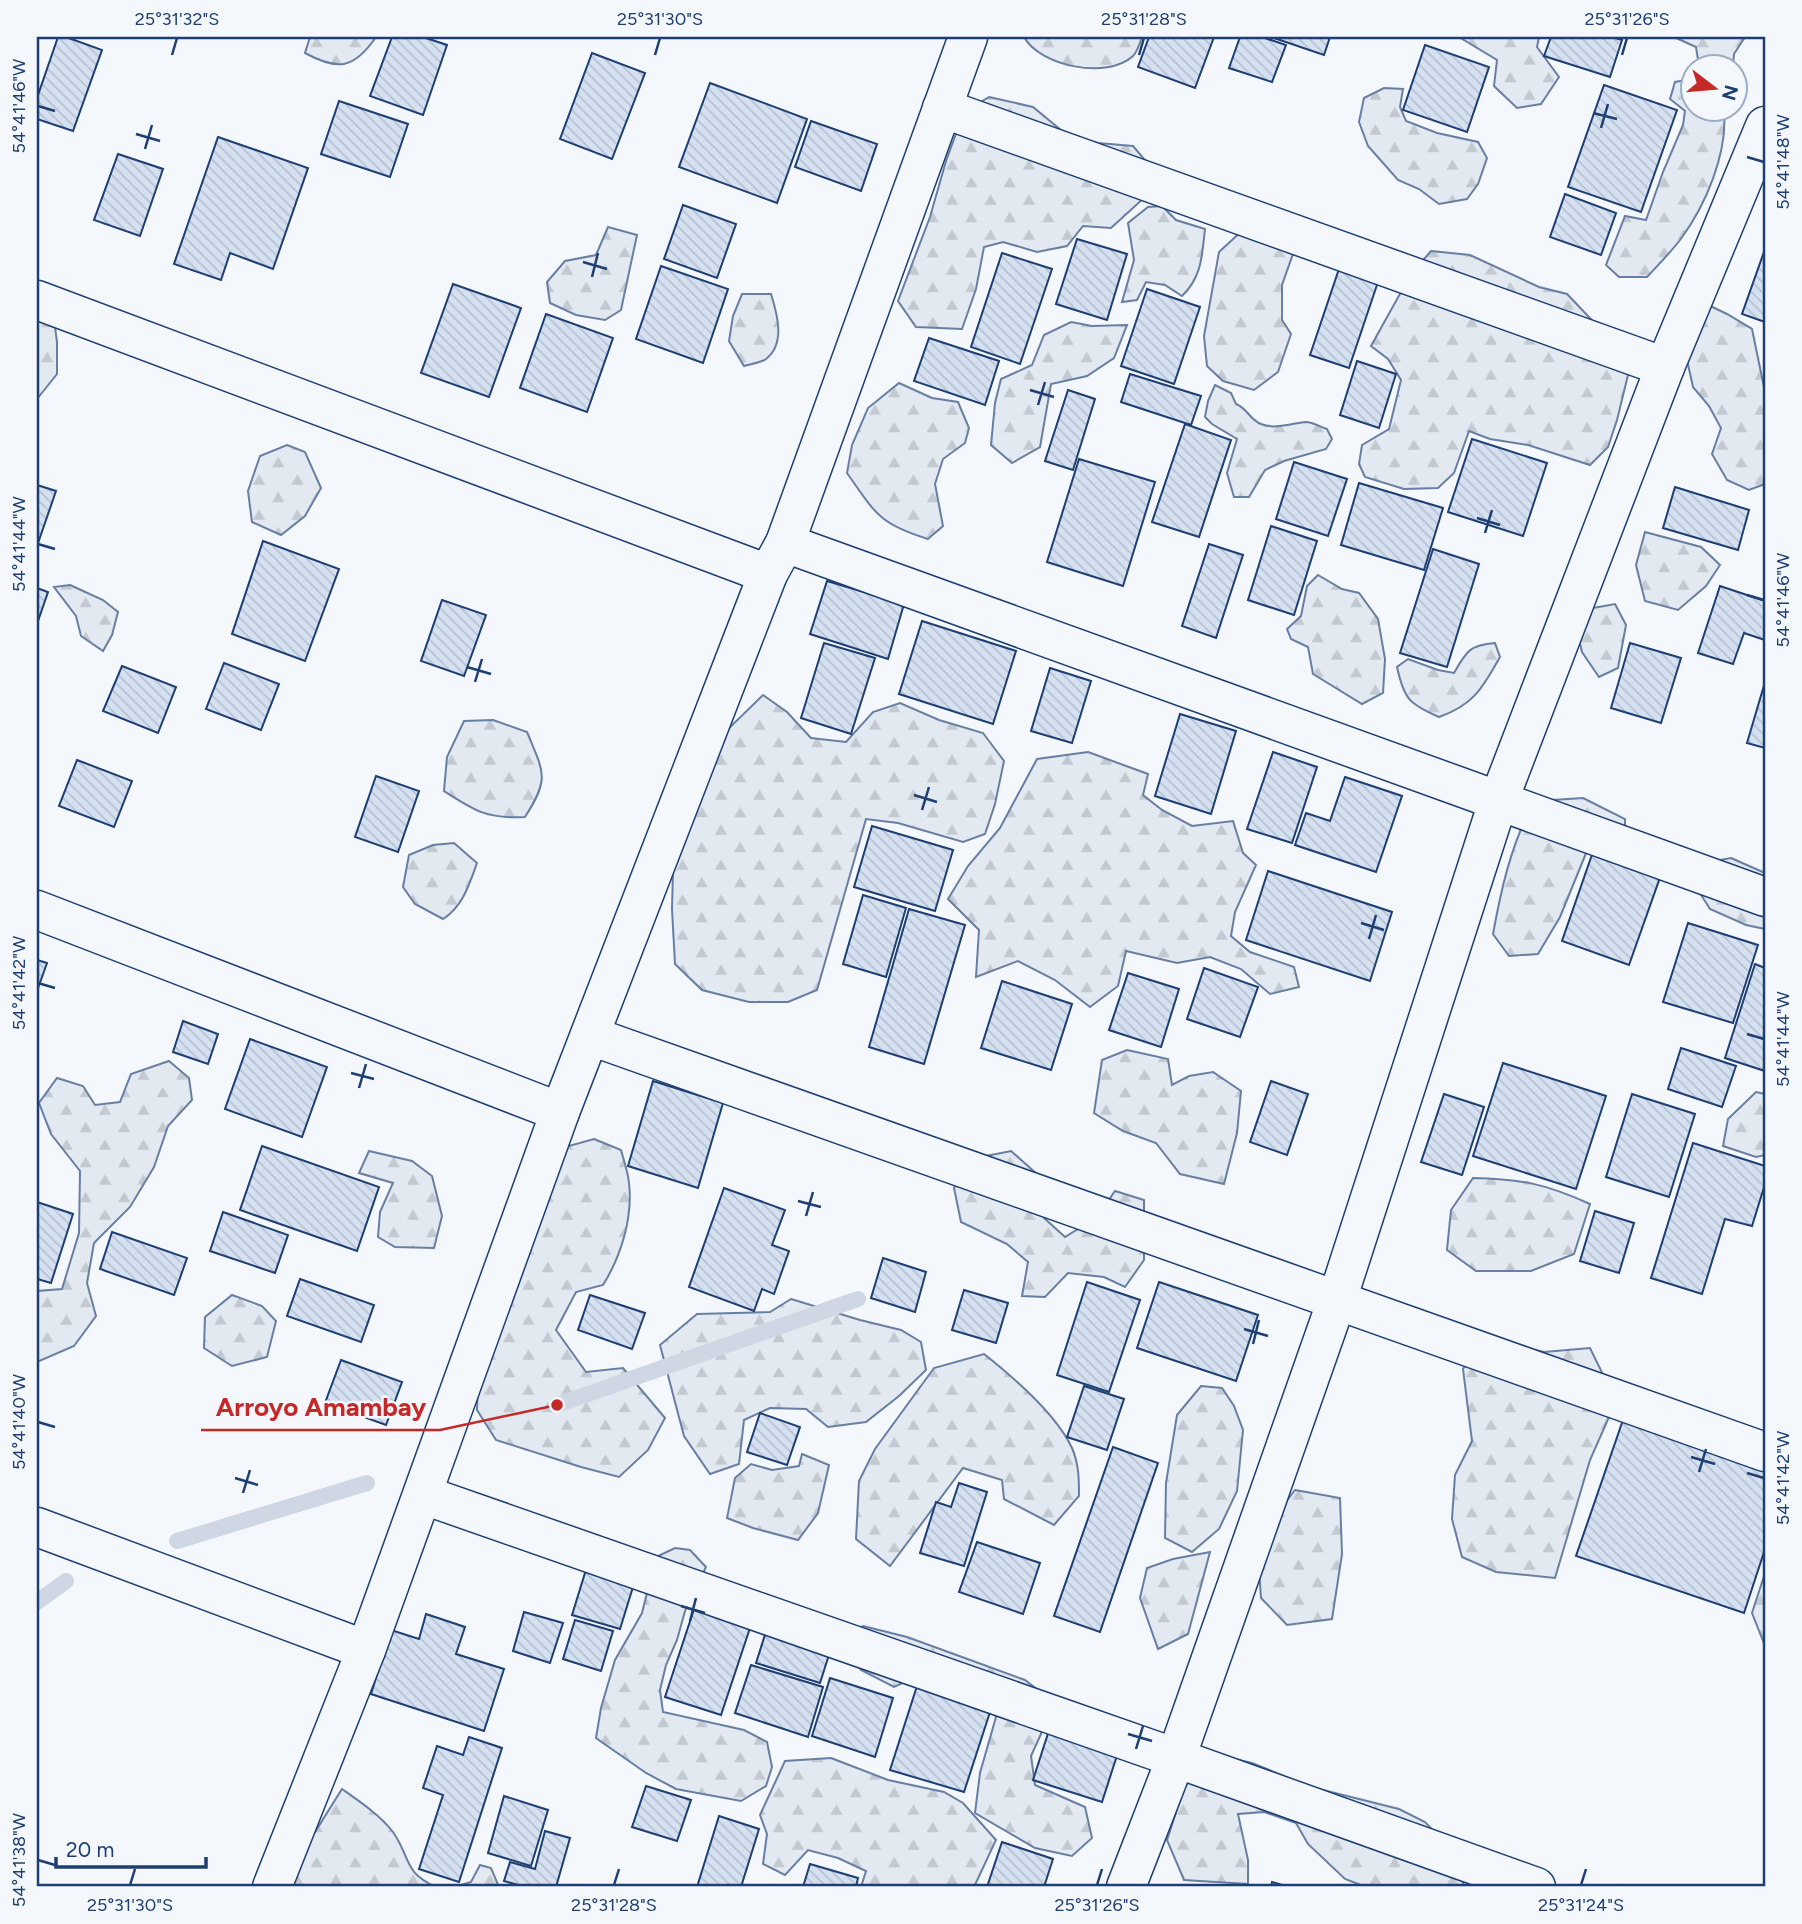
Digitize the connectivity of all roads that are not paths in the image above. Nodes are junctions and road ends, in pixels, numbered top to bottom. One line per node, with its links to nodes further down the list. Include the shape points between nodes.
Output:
1 (968, 37): 2 (street)
2 (942, 108): 5 (street); 6 (street)
3 (1765, 126): 5 (street)
4 (37, 300): 6 (street)
5 (1665, 367): 7 (street)
6 (777, 559): 7 (street); 10 (street)
7 (1498, 802): 8 (street); 12 (street)
8 (1765, 897)
9 (37, 910): 11 (street)
10 (591, 1036): 11 (street); 12 (street)
11 (560, 1112): 14 (street)
12 (1336, 1300): 13 (street); 17 (street)
13 (1765, 1452)
14 (424, 1495): 16 (street); 17 (street)
15 (37, 1527): 16 (street)
16 (366, 1650): 18 (street)
17 (1176, 1758): 19 (street); 20 (street)
18 (272, 1887)
19 (1126, 1887)
20 (1535, 1887)

